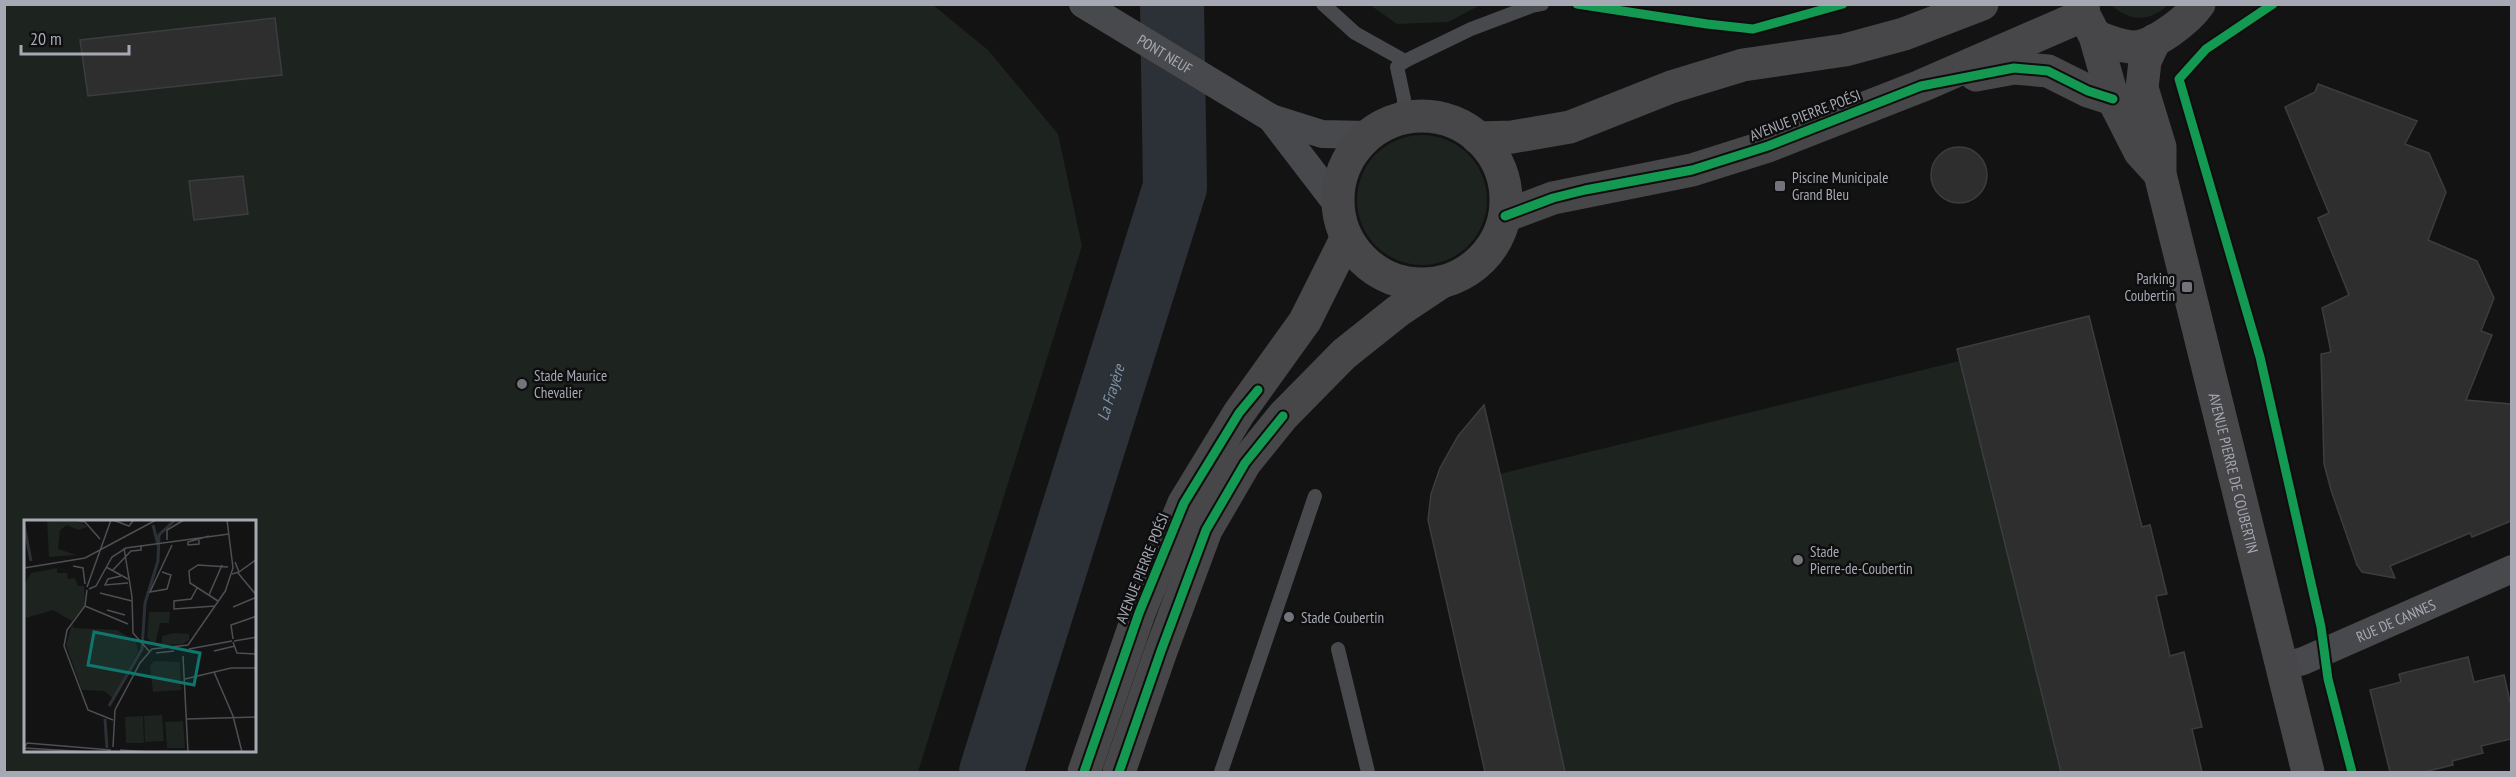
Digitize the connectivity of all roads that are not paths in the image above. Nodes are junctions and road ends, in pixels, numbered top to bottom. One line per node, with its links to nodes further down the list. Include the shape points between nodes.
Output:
1 (1323, 4): 8 (lane, via 1355,33)
2 (1542, 4): 8 (lane, via 1471,29)
3 (1982, 4): 14 (main road, via 1904,34 1845,50 1743,65 1712,74 1569,127 1512,137)
4 (2199, 4): 7 (main road, via 2194,12)
5 (1089, 8): 11 (street, PONT NEUF)
6 (2087, 18): 7 (main road, via 2112,44 2134,47); 9 (main road, AVENUE PIERRE POÉSI); 10 (main road, AVENUE PIERRE DE COUBERTIN)
7 (2155, 40): 15 (main road, AVENUE PIERRE DE COUBERTIN, via 2145,61 2142,88 2160,147)
8 (1405, 61): 12 (lane, via 1397,68 1404,99)
9 (1921, 86): 10 (main road, AVENUE PIERRE POÉSI, via 2013,68 2048,71); 17 (main road, AVENUE PIERRE POÉSI, via 1768,146 1692,170 1585,190)
10 (2113, 99): 15 (main road, AVENUE PIERRE DE COUBERTIN, via 2140,152)
11 (1271, 118): 13 (street, via 1322,134); 16 (street)
12 (1403, 118): 13 (main road); 14 (main road, via 1443,119)
13 (1368, 135): 16 (main road, via 1351,155 1340,179)
14 (1478, 138): 17 (main road, via 1496,160 1506,188)
15 (2160, 174): 23 (main road, AVENUE PIERRE DE COUBERTIN)
16 (1337, 204): 18 (main road)
17 (1505, 216): 19 (main road, via 1497,239 1482,259 1463,274)
18 (1346, 239): 19 (main road, via 1363,261 1386,277 1412,284); 24 (main road, AVENUE PIERRE POÉSI, via 1305,321 1239,413 1184,503 1139,613)
19 (1440, 283): 25 (main road, via 1344,354 1283,416 1245,462 1206,530)
20 (1315, 496): 26 (lane)
21 (2511, 569): 23 (street, RUE DE CANNES, via 2303,661)
22 (1338, 650): 27 (lane)
23 (2281, 667): 28 (main road, AVENUE PIERRE DE COUBERTIN)
24 (1084, 772)
25 (1119, 772)
26 (1221, 772)
27 (1368, 772)
28 (2308, 772)

